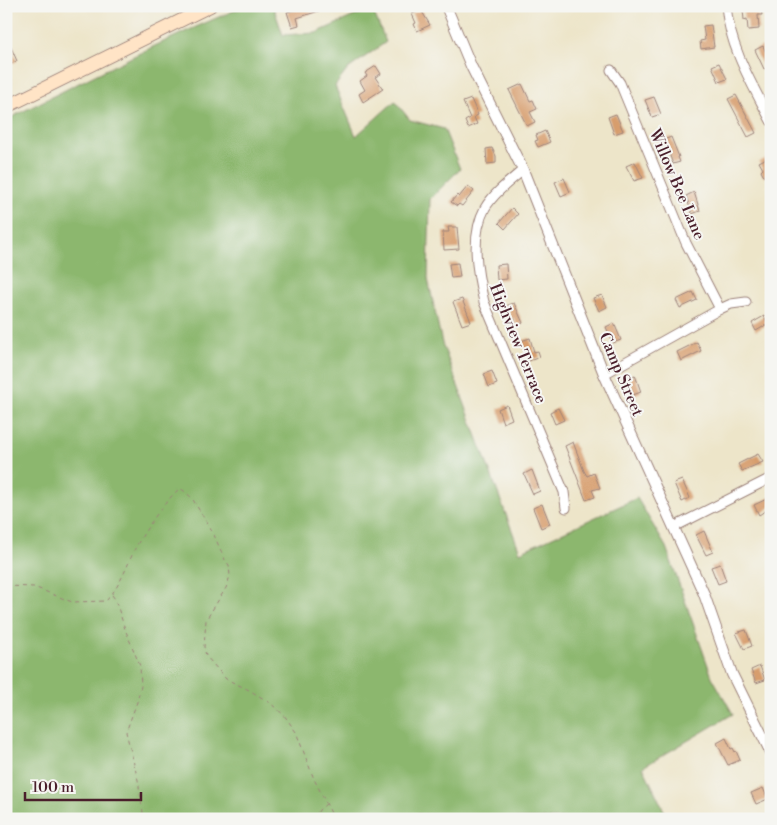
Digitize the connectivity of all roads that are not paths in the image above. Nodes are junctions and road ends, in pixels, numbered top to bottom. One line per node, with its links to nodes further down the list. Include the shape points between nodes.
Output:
1 (210, 6): 5 (main road)
2 (446, 6): 7 (street, Camp Street, via 471,66)
3 (726, 6): 6 (street, via 730,33)
4 (611, 70): 9 (street, Willow Bee Lane, via 620,83 686,243)
5 (6, 107)
6 (771, 121)
7 (523, 170): 10 (street, Camp Street); 12 (street, Highview Terrace, via 486,207 478,225 478,278 484,302 564,492)
8 (746, 302): 9 (street)
9 (720, 309): 10 (street)
10 (604, 374): 13 (street, Camp Street)
11 (771, 478): 13 (street)
12 (566, 508)
13 (674, 527): 14 (street, Camp Street, via 711,612 732,674)
14 (771, 753)

